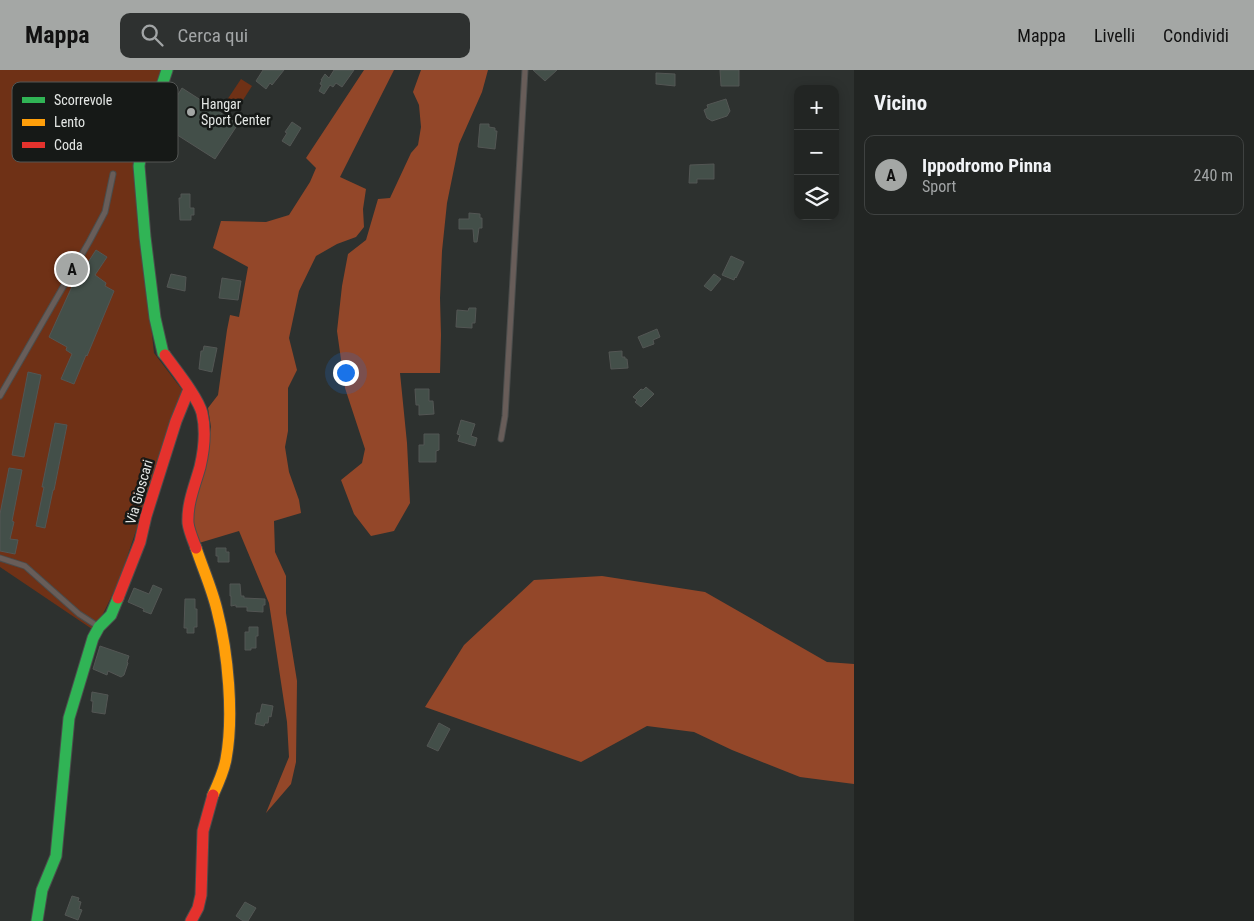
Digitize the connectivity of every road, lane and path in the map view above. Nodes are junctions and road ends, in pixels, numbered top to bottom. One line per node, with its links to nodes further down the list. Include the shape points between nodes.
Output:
1 (167, 70): 3 (street)
2 (526, 70): 8 (lane)
3 (163, 82)
4 (140, 162): 6 (street, via 145,237 159,338 163,352)
5 (113, 174): 7 (lane, via 105,212)
6 (189, 389): 10 (street, Via Gioscari, via 176,421 140,542 111,615); 12 (street, via 202,412 204,437 188,525 217,609 226,658 230,737 226,761 203,831 201,895)
7 (0, 396)
8 (501, 439)
9 (0, 558): 10 (lane, via 25,566 79,614)
10 (99, 627): 11 (street, Via Gioscari, via 69,718 56,856 42,890)
11 (37, 921)
12 (191, 921)

